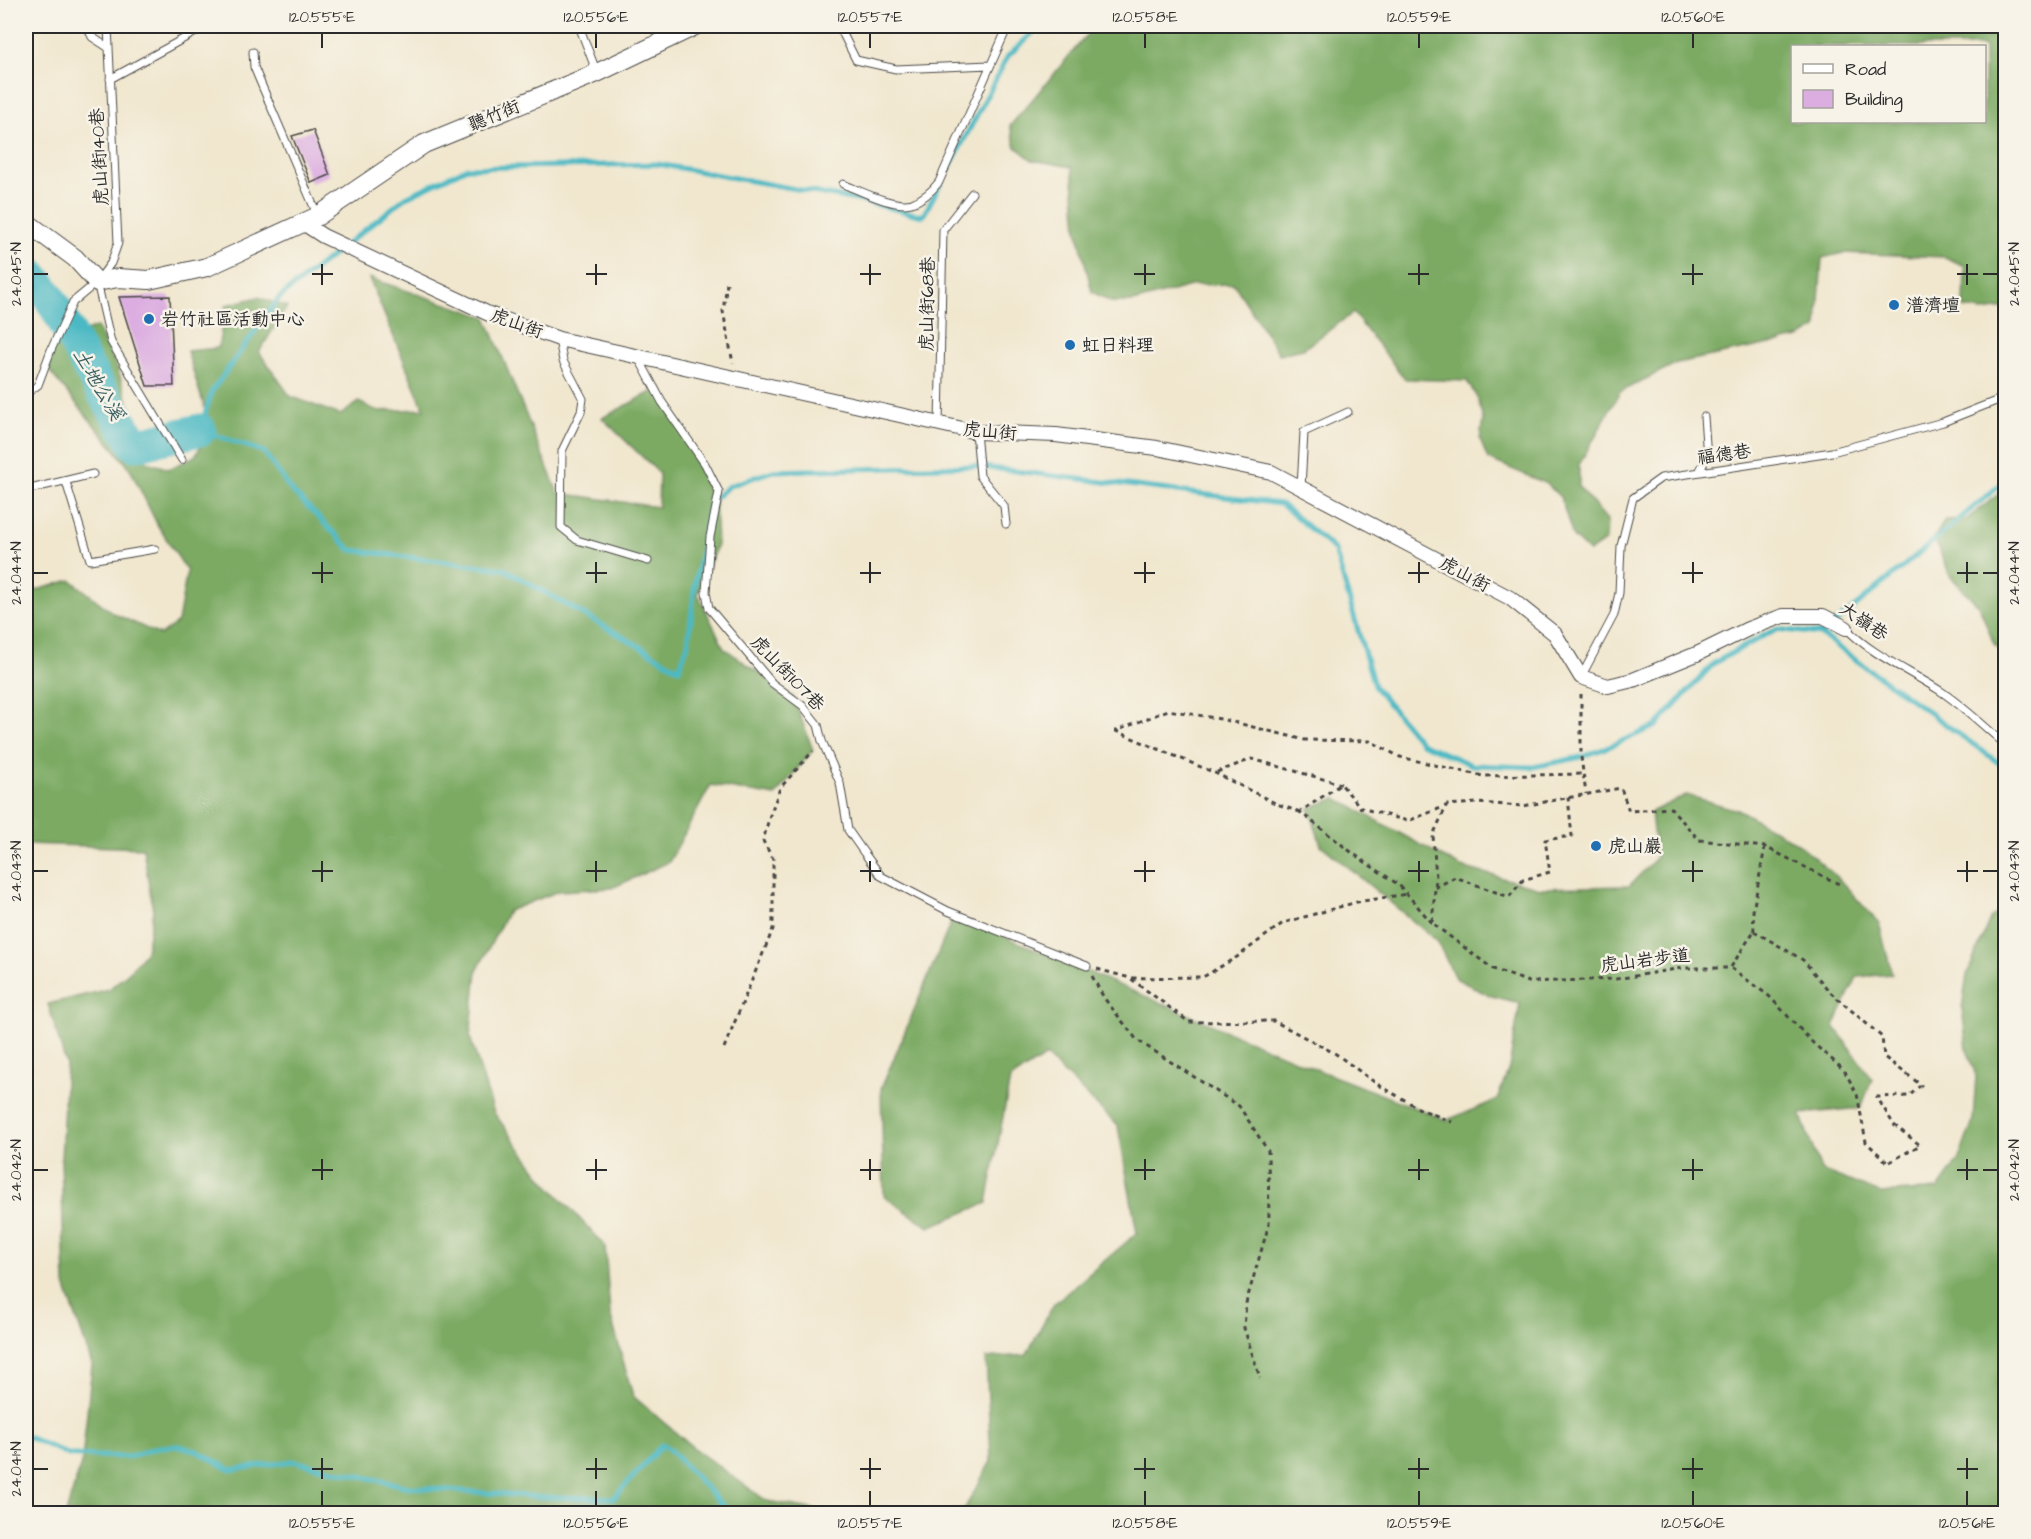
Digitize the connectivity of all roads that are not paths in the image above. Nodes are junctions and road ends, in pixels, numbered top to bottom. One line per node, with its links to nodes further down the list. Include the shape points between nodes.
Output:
1 (87, 26): 8 (lane, via 92,37)
2 (108, 26): 8 (lane, 虎山街140巷)
3 (579, 26): 11 (lane)
4 (695, 26): 11 (street, 聽竹街)
5 (839, 26): 10 (lane, via 856,60 896,69)
6 (1008, 26): 10 (lane)
7 (203, 28): 12 (lane)
8 (109, 48): 12 (lane, 虎山街140巷)
9 (253, 52): 15 (lane, via 254,67)
10 (990, 65): 13 (lane, via 939,182 928,194 911,203 892,202)
11 (597, 73): 15 (street, 聽竹街, via 424,144)
12 (110, 79): 17 (lane, 虎山街140巷, via 118,243 111,263)
13 (843, 184)
14 (972, 193): 24 (lane, 虎山街68巷, via 943,230)
15 (310, 219): 17 (street, via 207,267 149,280 118,278); 18 (street, 虎山街, via 323,236 489,314)
16 (26, 222): 17 (street, via 75,258)
17 (97, 282): 20 (lane, 虎山街140巷, via 73,302 38,385); 26 (lane, via 111,342)
18 (559, 339): 19 (street, 虎山街); 34 (lane, via 563,361 584,399 561,451 561,527 577,540)
19 (638, 357): 24 (street, 虎山街); 38 (lane, 虎山街107巷, via 719,492 710,537 706,592 709,608 772,683 803,706 818,726 840,783 848,830 881,876 948,911)
20 (26, 394)
21 (2006, 397): 27 (lane, 福德巷, via 1943,422 1832,452)
22 (1348, 412): 30 (lane, via 1304,432)
23 (1704, 417): 27 (lane, via 1707,456)
24 (939, 425): 25 (street, 虎山街)
25 (976, 432): 30 (street, 虎山街, via 1056,435 1157,448 1271,472); 32 (lane, via 980,476 1004,506)
26 (182, 460)
27 (1699, 472): 36 (lane, 福德巷, via 1661,478 1633,498 1621,546 1614,615)
28 (93, 474): 29 (lane)
29 (66, 482): 31 (lane); 33 (lane, via 90,560)
30 (1301, 488): 36 (street, 虎山街, via 1510,598 1555,634)
31 (26, 490)
32 (1006, 524)
33 (155, 549)
34 (648, 561)
35 (1846, 628): 36 (street, 大嶺巷, via 1823,616 1783,616 1633,680 1608,686); 37 (lane, 大嶺巷, via 1944,693)
36 (1581, 677)
37 (2006, 745)
38 (1086, 966)

